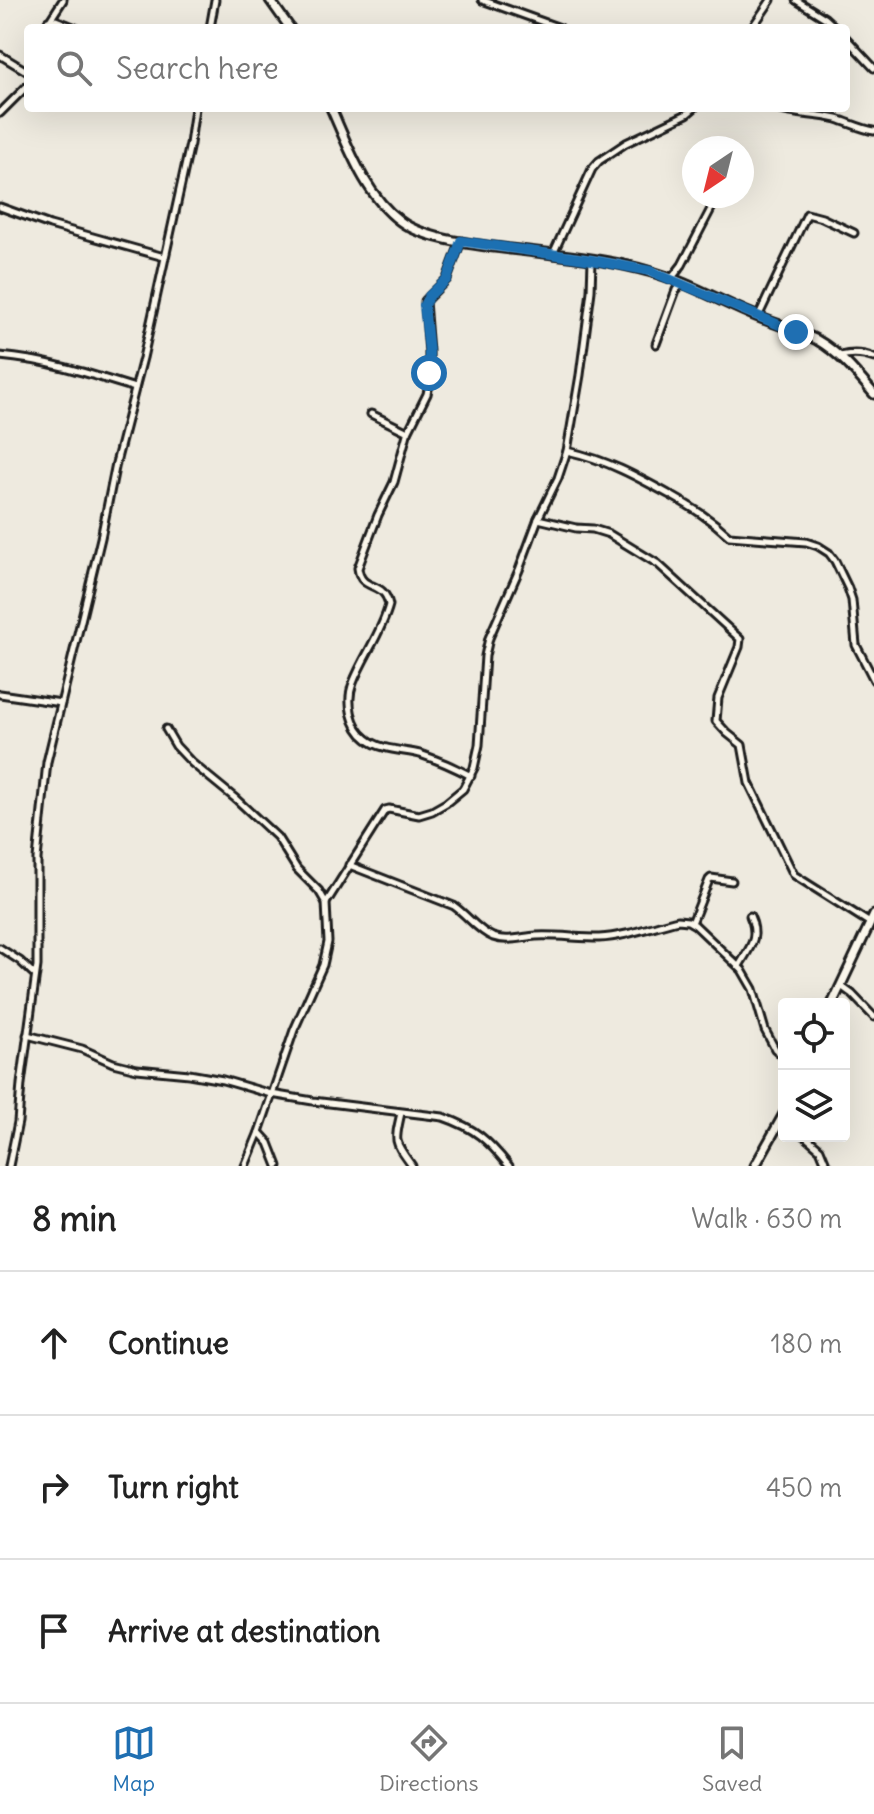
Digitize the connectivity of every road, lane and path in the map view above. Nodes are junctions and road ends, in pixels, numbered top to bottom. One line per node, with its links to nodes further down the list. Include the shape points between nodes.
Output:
1 (63, 0): 7 (street)
2 (215, 0): 10 (street)
3 (270, 0): 11 (main road)
4 (482, 0): 12 (street)
5 (771, 0): 13 (street)
6 (796, 0): 14 (street)
7 (48, 21): 8 (street); 9 (street)
8 (47, 24)
9 (66, 24)
10 (211, 24)
11 (287, 24)
12 (549, 24)
13 (755, 24)
14 (832, 24)
15 (850, 42): 17 (street)
16 (0, 55): 18 (street)
17 (874, 68)
18 (24, 70)
19 (24, 89): 24 (street)
20 (194, 112): 31 (street)
21 (333, 112): 29 (main road, via 383,206 424,234)
22 (689, 112): 30 (street, via 599,161)
23 (788, 112): 25 (street)
24 (0, 113)
25 (874, 131)
26 (0, 207): 31 (street)
27 (711, 208): 33 (street)
28 (854, 233): 35 (street, via 805,216)
29 (461, 241): 30 (main road); 43 (street, via 447,279 424,305 429,385)
30 (553, 254): 32 (main road)
31 (164, 257): 40 (street)
32 (592, 260): 33 (main road); 44 (street)
33 (671, 279): 34 (main road)
34 (682, 284): 35 (main road); 36 (street)
35 (758, 317): 38 (main road, via 818,341)
36 (656, 344)
37 (0, 356): 40 (street, via 65,366)
38 (839, 357): 39 (street, via 851,353); 41 (main road)
39 (874, 358)
40 (135, 388): 48 (street)
41 (874, 394)
42 (371, 414): 43 (street)
43 (408, 432): 50 (street, via 394,482 358,568 362,580 386,594 389,605 351,687 350,708 358,728 376,745 423,755)
44 (567, 451): 45 (street); 46 (street, via 632,473 712,520 729,536 818,546 835,561 848,588 856,645)
45 (538, 519): 50 (street, via 489,638); 55 (street, via 609,534 658,564 740,639 718,698 716,721 742,745 749,783 794,875)
46 (874, 680)
47 (0, 694): 48 (street)
48 (61, 703): 59 (street, via 41,807)
49 (166, 729): 53 (street, via 192,763 277,837)
50 (471, 776): 51 (street, via 463,789 432,811 419,815 385,810)
51 (349, 865): 53 (street); 56 (street, via 454,906 497,938 600,938 678,920)
52 (732, 881): 56 (street, via 711,878)
53 (326, 903): 65 (street, via 323,965)
54 (750, 916): 58 (street, via 755,932)
55 (872, 920): 60 (main road)
56 (692, 923): 58 (street)
57 (0, 948): 59 (street)
58 (739, 966): 64 (street, via 749,978 765,1030)
59 (36, 976): 63 (street)
60 (841, 986): 61 (main road); 62 (street)
61 (835, 998)
62 (874, 1017)
63 (27, 1035): 65 (street, via 137,1069 223,1080); 70 (street)
64 (778, 1052)
65 (271, 1094): 66 (street); 68 (street)
66 (401, 1113): 73 (street, via 396,1142); 74 (street, via 464,1124)
67 (778, 1128): 75 (main road)
68 (259, 1132): 71 (street); 72 (street)
69 (812, 1142): 76 (street)
70 (9, 1166)
71 (245, 1166)
72 (278, 1166)
73 (412, 1166)
74 (509, 1166)
75 (755, 1166)
76 (827, 1166)

